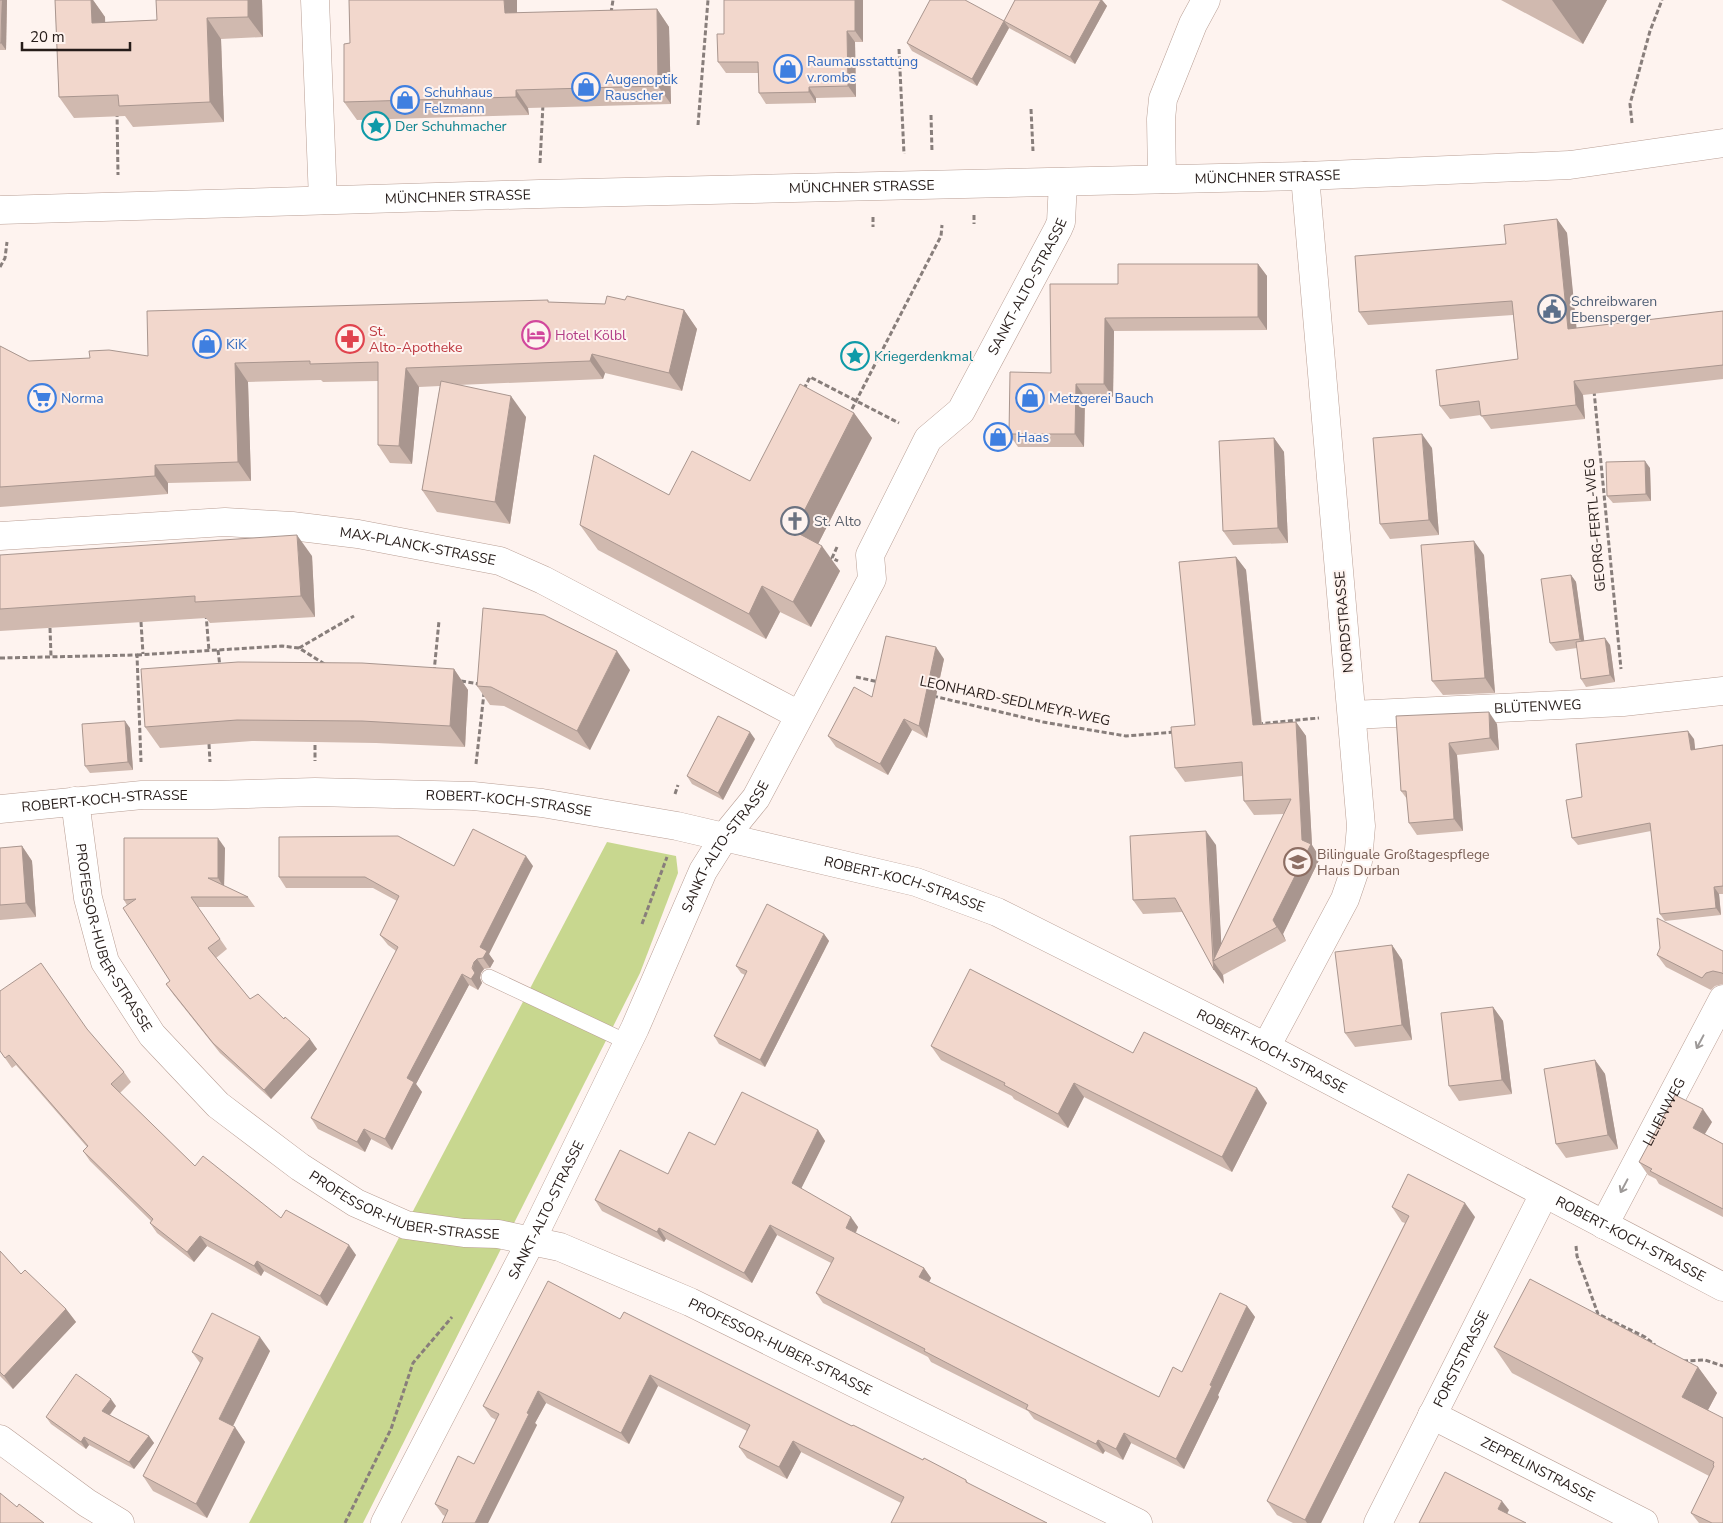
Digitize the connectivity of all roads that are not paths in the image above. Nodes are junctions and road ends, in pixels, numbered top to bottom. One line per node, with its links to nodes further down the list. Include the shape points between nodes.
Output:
1 (316, 0): 7 (street)
2 (1206, 0): 5 (street, via 1163,99)
3 (1723, 143): 4 (street, MÜNCHNER STRASSE, via 1570,165)
4 (1305, 176): 5 (street, MÜNCHNER STRASSE); 12 (street, NORDSTRASSE)
5 (1162, 179): 6 (street, MÜNCHNER STRASSE)
6 (1063, 182): 7 (street, MÜNCHNER STRASSE); 11 (street, SANKT-ALTO-STRASSE, via 1061,222 961,411 928,439 870,555 872,579)
7 (323, 200): 8 (street, MÜNCHNER STRASSE)
8 (0, 210)
9 (0, 536): 11 (street, MAX-PLANCK-STRASSE, via 225,522 358,534 500,562 543,580)
10 (1723, 691): 12 (street, BLÜTENWEG, via 1624,702)
11 (799, 715): 15 (street, SANKT-ALTO-STRASSE, via 756,798)
12 (1352, 715): 19 (street, NORDSTRASSE, via 1361,826 1358,861 1346,899)
13 (75, 800): 14 (street, ROBERT-KOCH-STRASSE); 15 (street, ROBERT-KOCH-STRASSE, via 315,792 473,796 542,803); 22 (street, PROFESSOR-HUBER-STRASSE, via 88,898 105,962 152,1036 218,1105 308,1173 356,1203 406,1225 464,1234 498,1234)
14 (0, 808)
15 (726, 836): 18 (street, SANKT-ALTO-STRASSE, via 703,871); 19 (street, ROBERT-KOCH-STRASSE, via 916,882 997,912)
16 (489, 977): 18 (lane)
17 (1723, 999): 21 (street, LILIENWEG, one-way to 21)
18 (628, 1042): 22 (street, SANKT-ALTO-STRASSE)
19 (1266, 1048): 20 (street, ROBERT-KOCH-STRASSE)
20 (1544, 1194): 21 (street, ROBERT-KOCH-STRASSE); 24 (street, FORSTSTRASSE)
21 (1604, 1225): 23 (street, ROBERT-KOCH-STRASSE)
22 (531, 1241): 27 (street, SANKT-ALTO-STRASSE); 28 (street, PROFESSOR-HUBER-STRASSE, via 560,1247 690,1302)
23 (1723, 1287)
24 (1432, 1415): 29 (street, FORSTSTRASSE); 30 (street, ZEPPELINSTRASSE)
25 (0, 1438): 26 (street, via 87,1504)
26 (120, 1523)
27 (385, 1523)
28 (1138, 1523)
29 (1378, 1523)
30 (1644, 1523)

